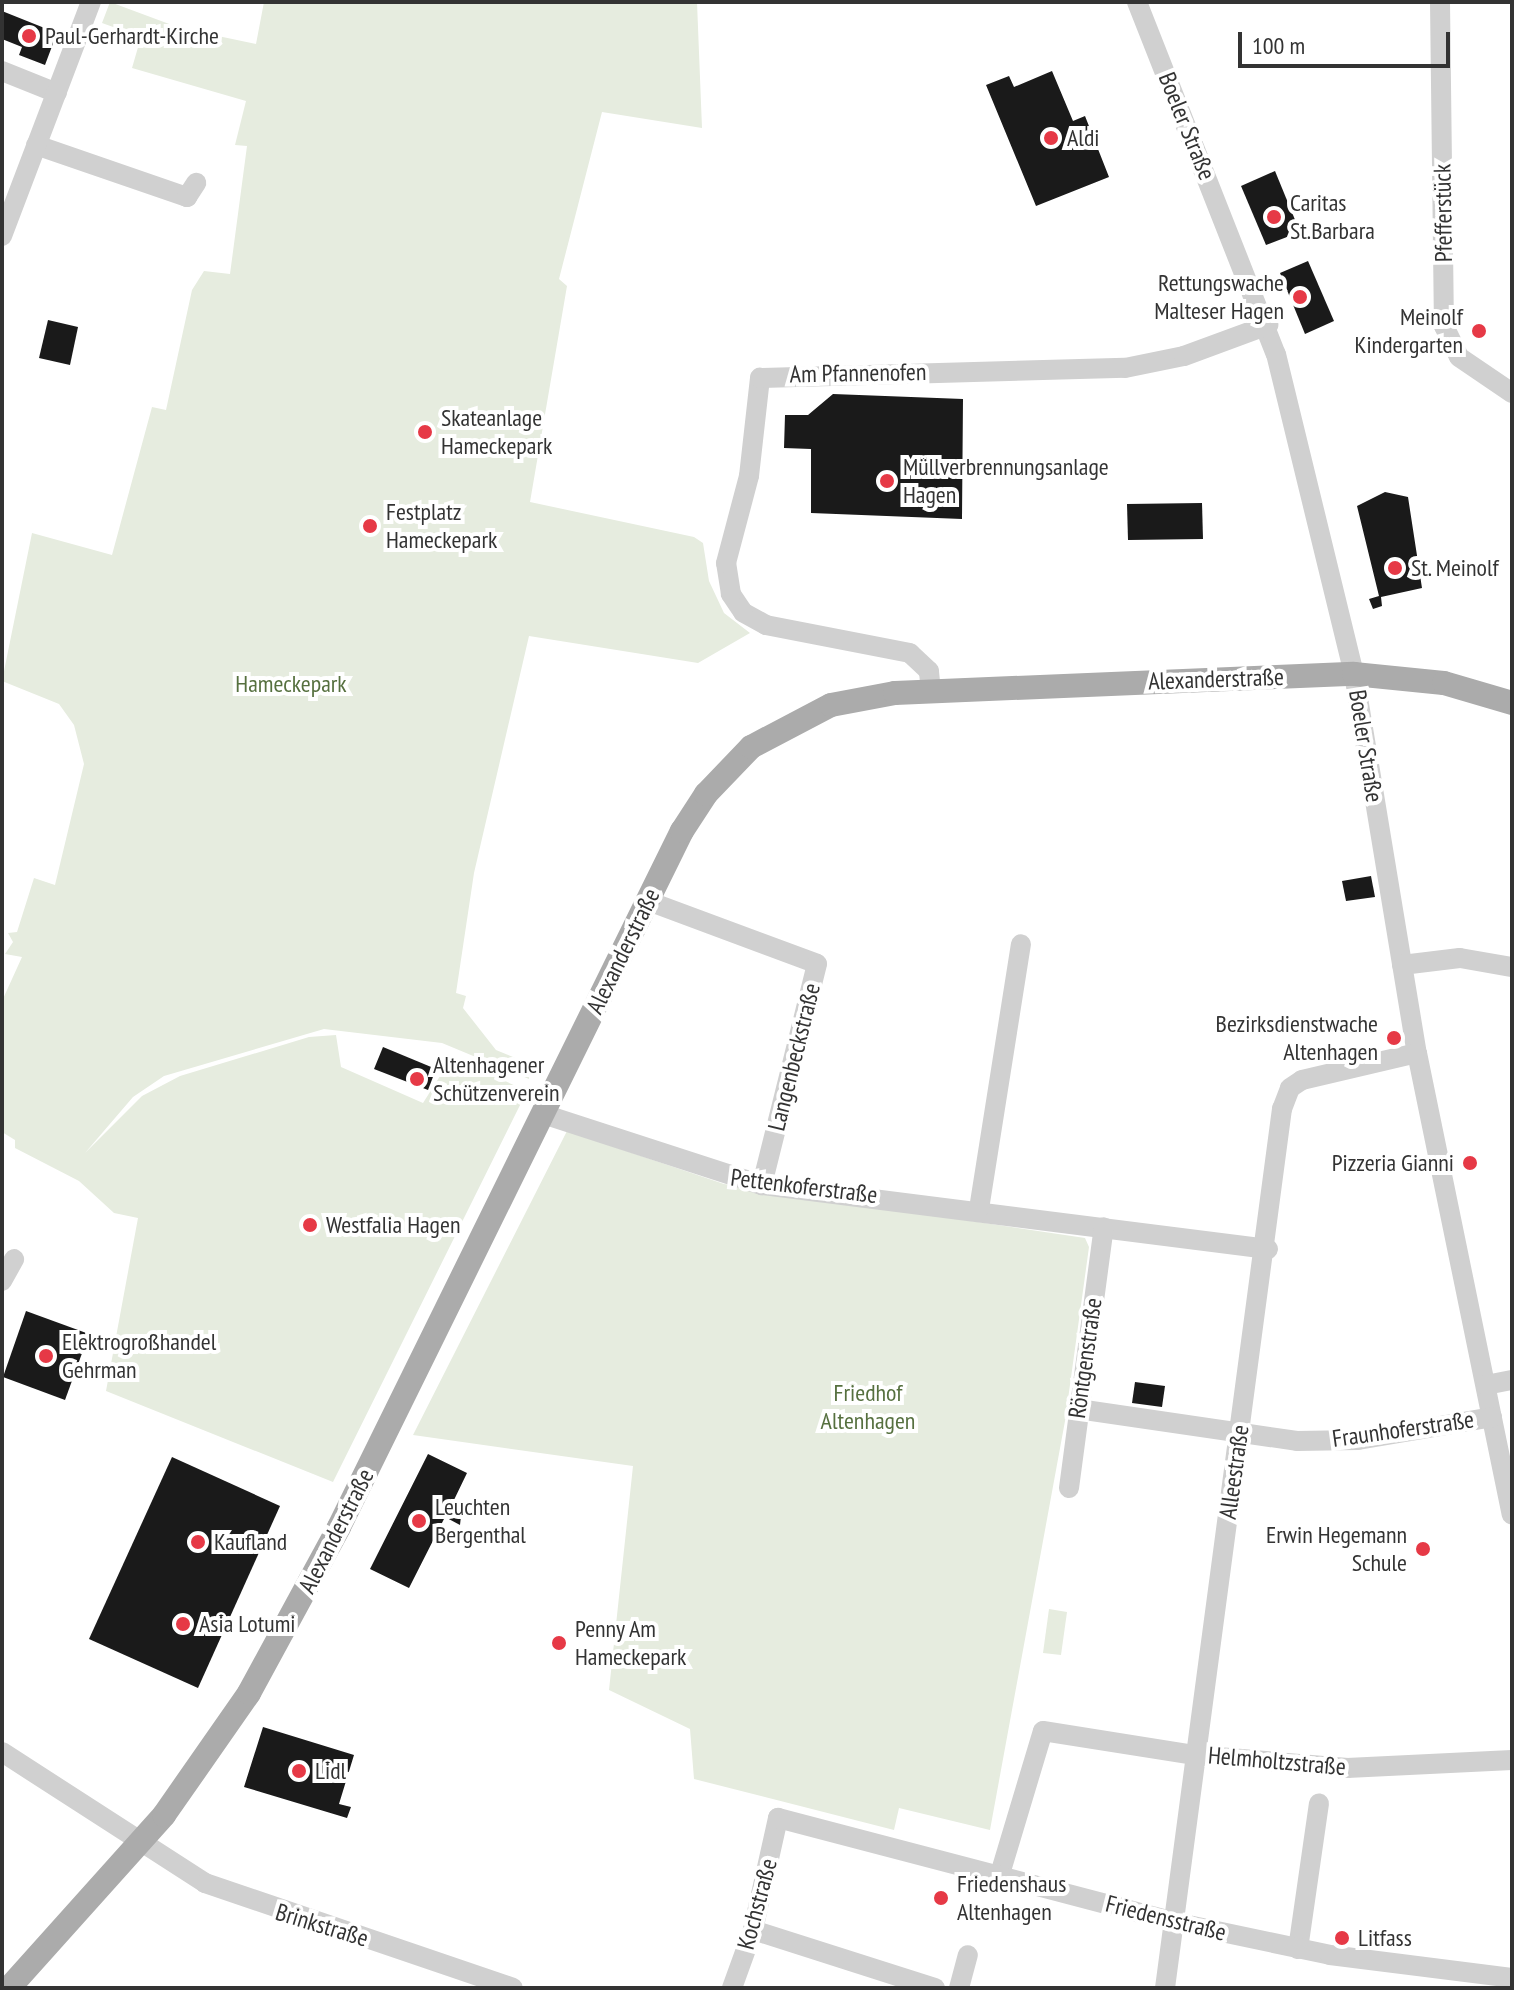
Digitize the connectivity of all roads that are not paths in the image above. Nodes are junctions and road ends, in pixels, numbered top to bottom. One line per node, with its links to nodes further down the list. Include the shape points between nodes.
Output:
1 (91, 2): 5 (street)
2 (1137, 2): 9 (street, Boeler Straße)
3 (1440, 2): 10 (street, Pfefferstück, via 1444,326 1459,357)
4 (2, 71): 5 (street)
5 (57, 93): 6 (street)
6 (36, 145): 7 (street, via 187,197); 8 (street)
7 (196, 183)
8 (2, 236)
9 (1268, 325): 11 (street, Boeler Straße); 12 (street, Am Pfannenofen, via 1184,356 1125,368 760,378 749,476 726,563 731,594 743,612 766,625 910,653 929,671)
10 (1512, 393)
11 (1354, 674): 12 (main road, Alexanderstraße); 13 (main road, Alexanderstraße, via 1433,681); 16 (street, Boeler Straße)
12 (931, 691): 14 (main road, Alexanderstraße, via 831,705 751,747 694,811)
13 (1512, 703)
14 (648, 901): 19 (main road, Alexanderstraße); 20 (street, Langenbeckstraße, via 817,964)
15 (1021, 944): 21 (street)
16 (1402, 965): 17 (street, via 1460,958); 18 (street, Boeler Straße)
17 (1512, 967)
18 (1417, 1053): 23 (street, Alleestraße, via 1311,1077 1290,1088 1282,1109); 27 (street, Boeler Straße)
19 (543, 1114): 20 (street, Pettenkoferstraße); 38 (main road, Alexanderstraße, via 299,1606 231,1724)
20 (762, 1185): 21 (street, Pettenkoferstraße)
21 (979, 1209): 22 (street, Pettenkoferstraße)
22 (1104, 1227): 23 (street, Pettenkoferstraße); 28 (street, Röntgenstraße)
23 (1268, 1249): 30 (street, Alleestraße)
24 (14, 1259): 25 (street)
25 (2, 1281)
26 (1512, 1380): 27 (street)
27 (1486, 1385): 29 (street, Boeler Straße)
28 (1078, 1409): 30 (street, Fraunhoferstraße); 31 (street, Röntgenstraße)
29 (1492, 1417): 30 (street, Fraunhoferstraße, via 1358,1440); 32 (street, Boeler Straße)
30 (1239, 1435): 34 (street, Alleestraße)
31 (1069, 1488)
32 (1512, 1514)
33 (2, 1752): 38 (street, Brinkstraße)
34 (1195, 1755): 35 (street, Helmholtzstraße, via 1347,1768); 39 (street, Helmholtzstraße, via 1043,1731); 40 (street, Alleestraße)
35 (1512, 1760)
36 (1319, 1804): 42 (street)
37 (778, 1818): 39 (street, Friedensstraße); 41 (street, Kochstraße)
38 (138, 1844): 45 (main road, Alexanderstraße); 46 (street, Brinkstraße, via 264,1907)
39 (1000, 1874): 40 (street, Friedensstraße)
40 (1174, 1922): 42 (street, Friedensstraße); 50 (street, Alleestraße)
41 (753, 1930): 47 (street, Kochstraße); 48 (street)
42 (1298, 1949): 44 (street, Friedensstraße)
43 (968, 1955): 49 (street)
44 (1512, 1979): 51 (street)
45 (9, 1988)
46 (513, 1988)
47 (732, 1988)
48 (935, 1988)
49 (959, 1988)
50 (1165, 1988)
51 (1511, 1988)

